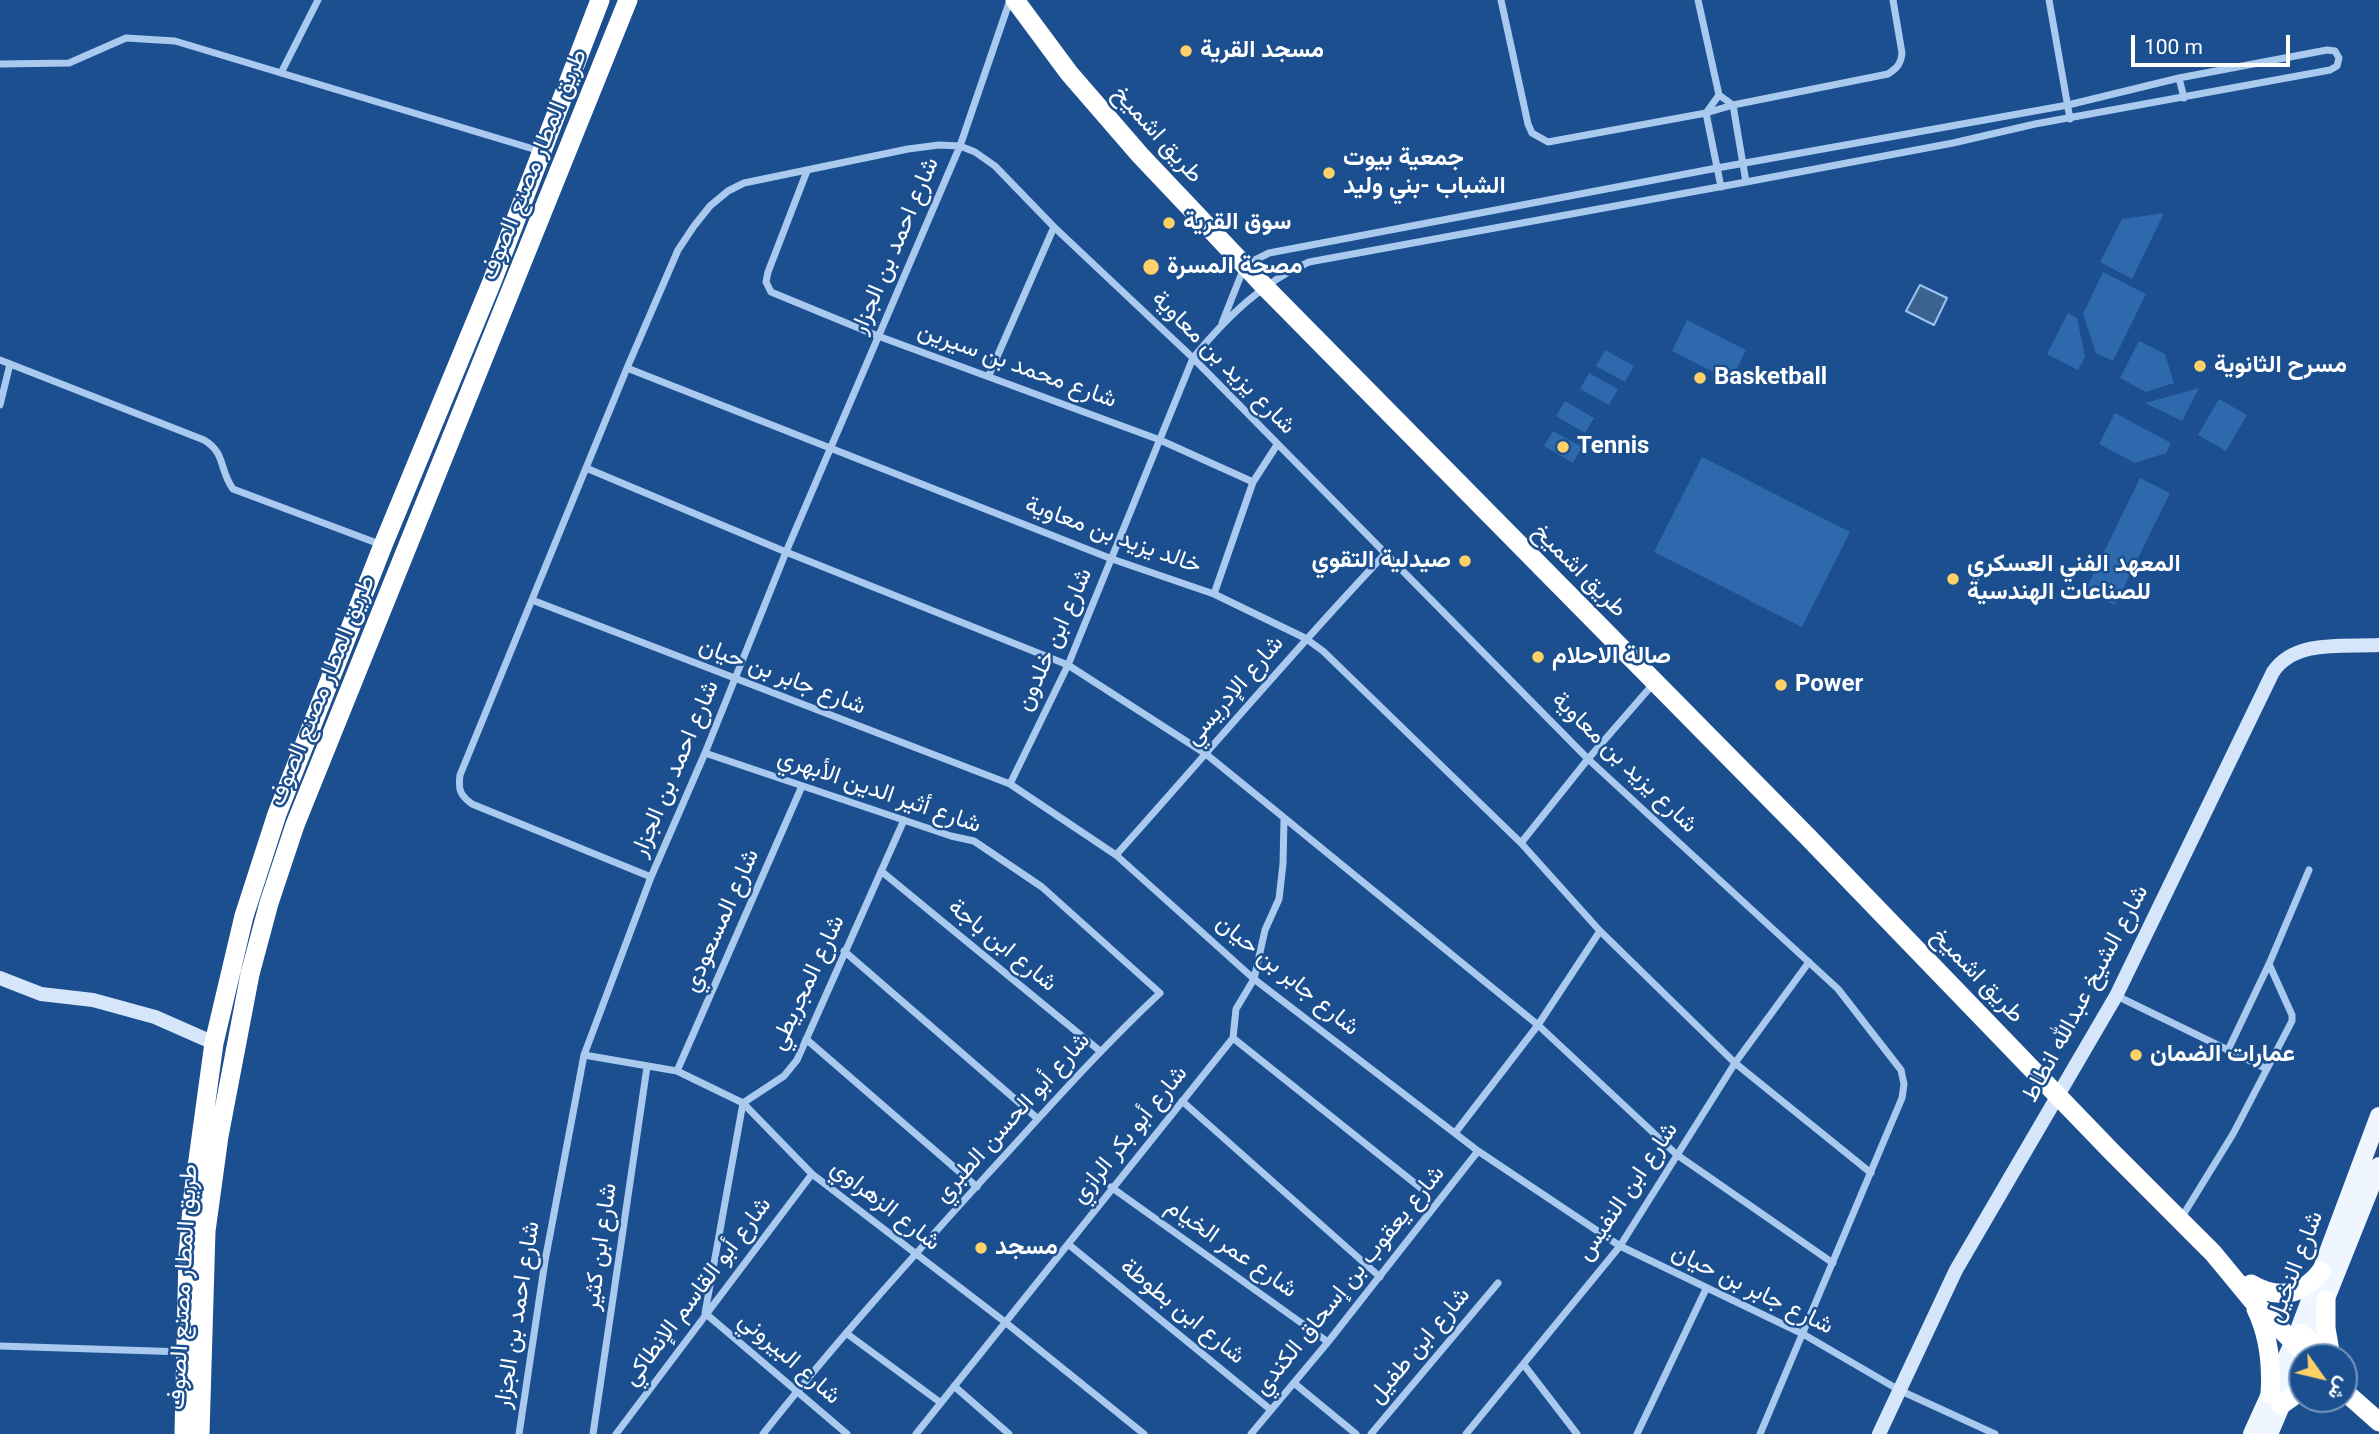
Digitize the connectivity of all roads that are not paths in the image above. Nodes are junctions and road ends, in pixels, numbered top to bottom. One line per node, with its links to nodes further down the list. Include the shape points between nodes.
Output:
1 (318, 0): 10 (street)
2 (600, 0): 19 (highway, طريق المطار مصنع الصوف)
3 (628, 0): 32 (highway, طريق المطار مصنع الصوف)
4 (1012, 0): 18 (street, شارع احمد بن الجزار); 26 (highway, طريق اشميخ, via 1140,155)
5 (1501, 0): 16 (street, via 1528,124 1539,139 1557,141)
6 (1698, 0): 12 (street)
7 (1893, 0): 14 (street, via 1902,53 1897,69)
8 (2049, 0): 15 (street)
9 (0, 64): 10 (street, via 61,65 126,38 142,38 191,44)
10 (281, 74): 19 (street)
11 (2179, 78): 13 (street); 13 (street, via 2327,50 2335,51 2339,58 2330,70); 15 (street)
12 (1719, 95): 14 (street); 16 (street)
13 (2184, 97): 17 (street)
14 (1733, 105): 16 (street); 20 (street)
15 (2068, 105): 17 (street); 20 (street)
16 (1706, 113): 21 (street)
17 (2070, 119): 23 (street)
18 (960, 146): 22 (street, via 908,149); 25 (street, شارع يزيد بن معاوية, via 995,166); 29 (street, شارع احمد بن الجزار)
19 (541, 151): 30 (highway, طريق المطار مصنع الصوف)
20 (1742, 163): 21 (street); 23 (street)
21 (1717, 168): 24 (street); 26 (street, via 1269,253)
22 (807, 171): 29 (street, شارع محمد بن سيرين, via 768,272 767,288); 35 (street, via 744,183 710,206 678,250)
23 (1746, 182): 24 (street)
24 (1721, 187): 27 (street, via 1309,262)
25 (1054, 227): 31 (street, شارع يزيد بن معاوية); 36 (street)
26 (1245, 265): 27 (highway, طريق اشميخ); 28 (street)
27 (1266, 288): 28 (street); 53 (highway, طريق اشميخ)
28 (1222, 323): 31 (street, شارع ابن خلدون)
29 (878, 336): 36 (street, شارع محمد بن سيرين); 40 (street, شارع احمد بن الجزار)
30 (463, 352): 32 (highway); 43 (highway, طريق المطار مصنع الصوف)
31 (1193, 358): 38 (street, شارع ابن خلدون); 39 (street, شارع يزيد بن معاوية)
32 (484, 359): 134 (highway, طريق المطار مصنع الصوف, via 295,825 250,974 206,1230)
33 (0, 360): 34 (street)
34 (10, 364): 37 (street); 43 (street, via 204,440 220,456 233,489)
35 (627, 368): 40 (street, خالد يزيد بن معاوية); 41 (street)
36 (989, 375): 38 (street, شارع محمد بن سيرين)
37 (0, 405)
38 (1160, 440): 42 (street, شارع محمد بن سيرين); 46 (street, شارع ابن خلدون)
39 (1277, 445): 42 (street); 45 (street, شارع يزيد بن معاوية)
40 (831, 448): 44 (street, شارع احمد بن الجزار); 46 (street, خالد يزيد بن معاوية)
41 (586, 468): 44 (street); 48 (street)
42 (1253, 482): 47 (street)
43 (383, 545): 77 (highway, طريق المطار مصنع الصوف, via 265,848 234,951)
44 (786, 552): 51 (street); 52 (street, شارع احمد بن الجزار)
45 (1385, 554): 49 (street, شارع الإدريسي); 56 (street, شارع يزيد بن معاوية)
46 (1112, 559): 47 (street, خالد يزيد بن معاوية); 51 (street, شارع ابن خلدون)
47 (1214, 594): 49 (street, خالد يزيد بن معاوية)
48 (532, 600): 52 (street, شارع جابر بن حيان); 65 (street, via 460,775 459,792 472,804)
49 (1305, 638): 55 (street, شارع الإدريسي); 61 (street, خالد يزيد بن معاوية)
50 (2379, 645): 73 (main road, شارع الشيخ عبدالله انطاط, via 2308,649 2291,654 2278,665)
51 (1068, 665): 55 (street); 57 (street, شارع ابن خلدون)
52 (735, 680): 54 (street, شارع احمد بن الجزار); 57 (street, شارع جابر بن حيان)
53 (1654, 682): 56 (street); 85 (highway, طريق اشميخ)
54 (705, 753): 58 (street, شارع أثير الدين الأبهري); 65 (street, شارع احمد بن الجزار)
55 (1206, 754): 60 (street); 62 (street, شارع الإدريسي)
56 (1588, 759): 61 (street); 68 (street, شارع يزيد بن معاوية)
57 (1010, 784): 62 (street, شارع جابر بن حيان)
58 (802, 786): 59 (street, شارع أثير الدين الأبهري); 84 (street, شارع المسعودي)
59 (904, 820): 64 (street, شارع المجريطي); 72 (street, شارع أثير الدين الأبهري, via 975,841 1042,887)
60 (1284, 820): 71 (street, شارع أبو بكر الرازي, via 1279,899 1265,930); 74 (street)
61 (1521, 843): 66 (street, خالد يزيد بن معاوية)
62 (1116, 855): 71 (street, شارع جابر بن حيان)
63 (2309, 870): 69 (street)
64 (881, 871): 67 (street, شارع المجريطي); 79 (street, شارع ابن باجة)
65 (651, 877): 80 (street, شارع احمد بن الجزار)
66 (1600, 931): 74 (street); 81 (street, خالد يزيد بن معاوية)
67 (844, 951): 76 (street, شارع المجريطي); 89 (street)
68 (1809, 962): 81 (street, شارع ابن النفيس); 94 (street, شارع يزيد بن معاوية, via 1838,989 1901,1070 1902,1098)
69 (2269, 964): 78 (street); 83 (street, via 2292,1018)
70 (0, 978): 77 (main road, via 41,994 93,1000 155,1017)
71 (1254, 979): 75 (street, شارع أبو بكر الرازي, via 1236,1009); 90 (street, شارع جابر بن حيان)
72 (1160, 993): 79 (street, شارع أبو الحسن الطبري)
73 (2116, 996): 78 (street); 85 (main road, شارع الشيخ عبدالله انطاط)
74 (1538, 1025): 90 (street); 92 (street)
75 (1233, 1038): 86 (street, شارع أبو بكر الرازي); 98 (street)
76 (806, 1040): 87 (street, شارع المجريطي, via 785,1076); 96 (street)
77 (214, 1043): 120 (highway, طريق المطار مصنع الصوف, via 190,1225)
78 (2228, 1050): 83 (street)
79 (1100, 1051): 89 (street, شارع أبو الحسن الطبري)
80 (584, 1055): 82 (street, شارع الزهراوي); 135 (street, شارع احمد بن الجزار, via 545,1261)
81 (1735, 1063): 92 (street, شارع ابن النفيس); 94 (street, خالد يزيد بن معاوية)
82 (647, 1066): 84 (street, شارع الزهراوي); 136 (street, شارع ابن كثير)
83 (2267, 1069): 99 (street)
84 (677, 1070): 87 (street, شارع الزهراوي)
85 (2060, 1096): 99 (highway, طريق اشميخ); 126 (main road, شارع الشيخ عبدالله انطاط, via 1956,1270)
86 (1182, 1101): 97 (street, شارع أبو بكر الرازي); 105 (street)
87 (743, 1103): 95 (street, شارع الزهراوي); 110 (street)
88 (2379, 1116): 104 (main road, شارع النخيل)
89 (1038, 1119): 96 (street, شارع أبو الحسن الطبري)
90 (1455, 1133): 91 (street, شارع جابر بن حيان)
91 (1478, 1151): 101 (street, شارع جابر بن حيان); 105 (street, شارع يعقوب بن إسحاق الكندي)
92 (1676, 1154): 101 (street, شارع ابن النفيس); 103 (street)
93 (2379, 1166): 109 (main road, شارع النخيل)
94 (1871, 1172): 103 (street, شارع يزيد بن معاوية)
95 (812, 1174): 102 (street, شارع الزهراوي); 110 (street, شارع أبو القاسم الإنطاكي)
96 (976, 1186): 102 (street, شارع أبو الحسن الطبري)
97 (1111, 1187): 100 (street, شارع أبو بكر الرازي); 114 (street, شارع عمر الخيام)
98 (1427, 1193)
99 (2179, 1220): 108 (highway, طريق اشميخ)
100 (1068, 1244): 111 (street, شارع أبو بكر الرازي); 131 (street, شارع ابن بطوطة)
101 (1620, 1246): 107 (street, شارع جابر بن حيان); 121 (street, شارع ابن النفيس)
102 (915, 1254): 111 (street, شارع الزهراوي); 112 (street, شارع أبو الحسن الطبري)
103 (1833, 1263): 113 (street, شارع يزيد بن معاوية)
104 (2321, 1271): 108 (highway, via 2302,1290 2289,1294); 116 (main road, شارع النخيل)
105 (1380, 1277): 114 (street, شارع يعقوب بن إسحاق الكندي)
106 (1498, 1283): 145 (street, شارع ابن طفيل)
107 (1706, 1289): 113 (street, شارع جابر بن حيان); 148 (street)
108 (2251, 1292): 115 (highway); 128 (highway, via 2266,1335)
109 (2326, 1300): 117 (main road, شارع النخيل); 118 (highway)
110 (705, 1313): 125 (street, شارع البيروني); 137 (street, شارع أبو القاسم الإنطاكي)
111 (1005, 1322): 124 (street, شارع أبو بكر الرازي); 142 (street, شارع الزهراوي)
112 (846, 1333): 125 (street, شارع أبو الحسن الطبري); 129 (street)
113 (1803, 1334): 126 (street, شارع جابر بن حيان); 149 (street, شارع يزيد بن معاوية)
114 (1328, 1342): 123 (street, شارع يعقوب بن إسحاق الكندي)
115 (2298, 1343)
116 (2304, 1343)
117 (2305, 1343)
118 (2329, 1343)
119 (0, 1346): 120 (street)
120 (186, 1352): 133 (highway, طريق المطار مصنع الصوف)
121 (1524, 1365): 146 (street, شارع ابن النفيس); 147 (street)
122 (2288, 1376): 128 (main road, شارع النخيل)
123 (1294, 1383): 131 (street, شارع يعقوب بن إسحاق الكندي); 144 (street)
124 (954, 1387): 129 (street, شارع أبو بكر الرازي); 141 (street)
125 (797, 1390): 138 (street, شارع أبو الحسن الطبري); 139 (street, شارع البيروني)
126 (1899, 1390): 150 (main road, شارع الشيخ عبدالله انطاط); 151 (street, شارع جابر بن حيان)
127 (2288, 1395): 128 (highway)
128 (2275, 1400): 152 (main road, شارع النخيل); 153 (main road, شارع النخيل)
129 (941, 1403): 140 (street, شارع أبو بكر الرازي)
130 (2358, 1403): 132 (highway)
131 (1271, 1410): 143 (street, شارع يعقوب بن إسحاق الكندي)
132 (2379, 1422)
133 (184, 1434)
134 (200, 1434)
135 (519, 1434)
136 (593, 1434)
137 (615, 1434)
138 (763, 1434)
139 (847, 1434)
140 (916, 1434)
141 (1009, 1434)
142 (1144, 1434)
143 (1251, 1434)
144 (1356, 1434)
145 (1371, 1434)
146 (1466, 1434)
147 (1577, 1434)
148 (1637, 1434)
149 (1760, 1434)
150 (1879, 1434)
151 (1995, 1434)
152 (2252, 1434)
153 (2269, 1434)

